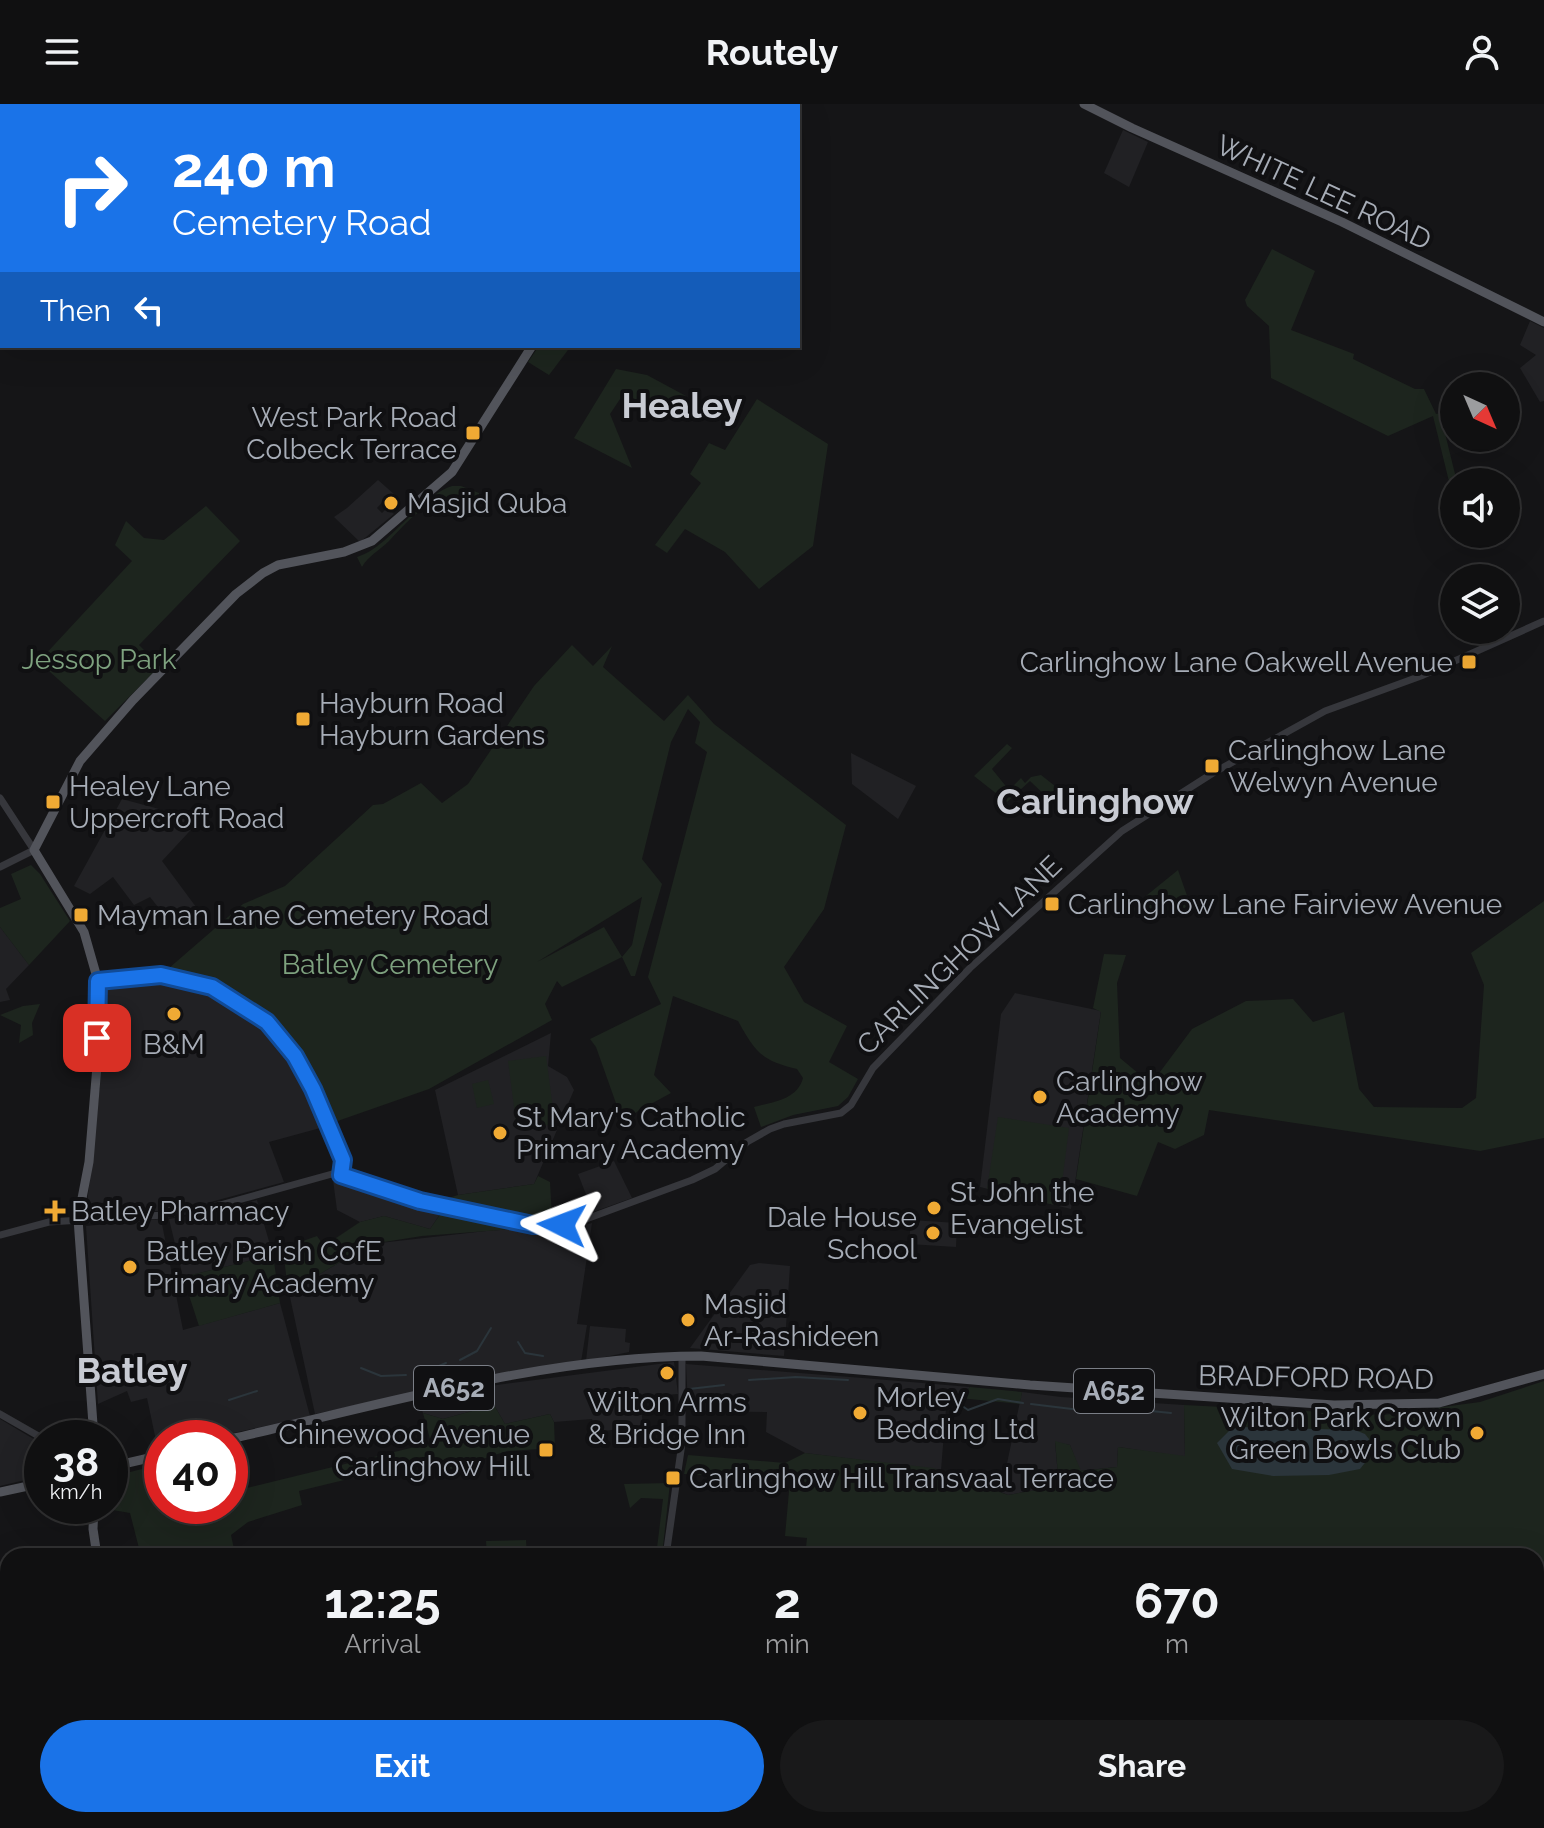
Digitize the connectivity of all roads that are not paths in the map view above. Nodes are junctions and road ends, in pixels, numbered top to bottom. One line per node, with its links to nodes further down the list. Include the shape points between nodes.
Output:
1 (1084, 104): 2 (main road, WHITE LEE ROAD)
2 (1544, 322)
3 (531, 348): 6 (main road, via 452,472 372,541 267,570 217,613 80,761)
4 (1544, 621): 9 (street, CARLINGHOW LANE, via 1421,676 1325,711 1122,831 970,968 873,1068 841,1113 770,1129 708,1173 562,1225 533,1225 434,1204)
5 (0, 798): 6 (street)
6 (34, 850): 7 (street); 8 (main road, via 84,932)
7 (0, 867)
8 (98, 981): 9 (street, via 161,975 212,987 267,1022 313,1089 343,1160); 10 (main road, via 91,1139)
9 (341, 1175): 10 (street, via 164,1215)
10 (78, 1219): 11 (street); 15 (main road)
11 (0, 1235)
12 (682, 1356): 13 (main road, BRADFORD ROAD / A652, via 1334,1405 1439,1403); 17 (main road, BRADFORD ROAD / A652, via 513,1376); 22 (street, via 682,1443)
13 (1544, 1374)
14 (0, 1414): 16 (street)
15 (93, 1420)
16 (24, 1428)
17 (248, 1435)
18 (24, 1487): 19 (main road)
19 (0, 1492)
20 (95, 1524): 21 (main road)
21 (97, 1548)
22 (667, 1548)

